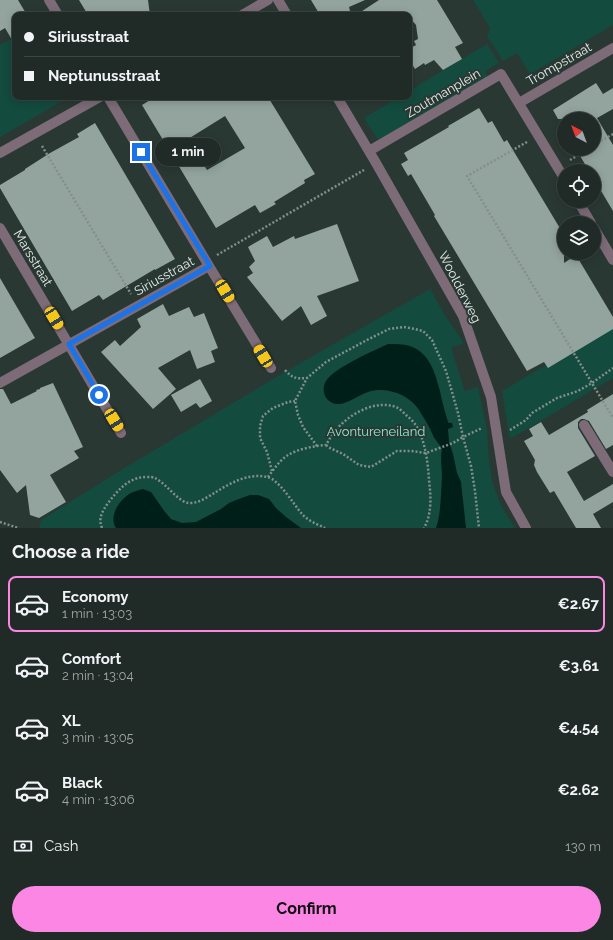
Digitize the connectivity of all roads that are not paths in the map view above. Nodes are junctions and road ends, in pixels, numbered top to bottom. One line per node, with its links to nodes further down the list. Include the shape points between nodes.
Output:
1 (49, 0): 4 (street)
2 (268, 0): 5 (street)
3 (278, 0): 6 (street)
4 (56, 12)
5 (247, 12)
6 (285, 12)
7 (613, 48): 11 (street, Trompstraat)
8 (95, 100): 13 (street)
9 (110, 100): 18 (street)
10 (339, 100): 12 (street, Woolderweg)
11 (519, 103): 12 (street, Zoutmanplein, via 501,74); 14 (street)
12 (369, 151): 25 (street, Woolderweg, via 463,316 491,397 506,492)
13 (0, 153)
14 (557, 167)
15 (0, 228): 19 (street, Marsstraat)
16 (601, 240): 17 (street)
17 (613, 260)
18 (208, 263): 19 (street, Siriusstraat); 20 (street, Siriusstraat)
19 (69, 344): 21 (street, Siriusstraat); 23 (street)
20 (271, 368)
21 (0, 382)
22 (584, 425): 24 (street)
23 (121, 433)
24 (613, 472)
25 (526, 528)

